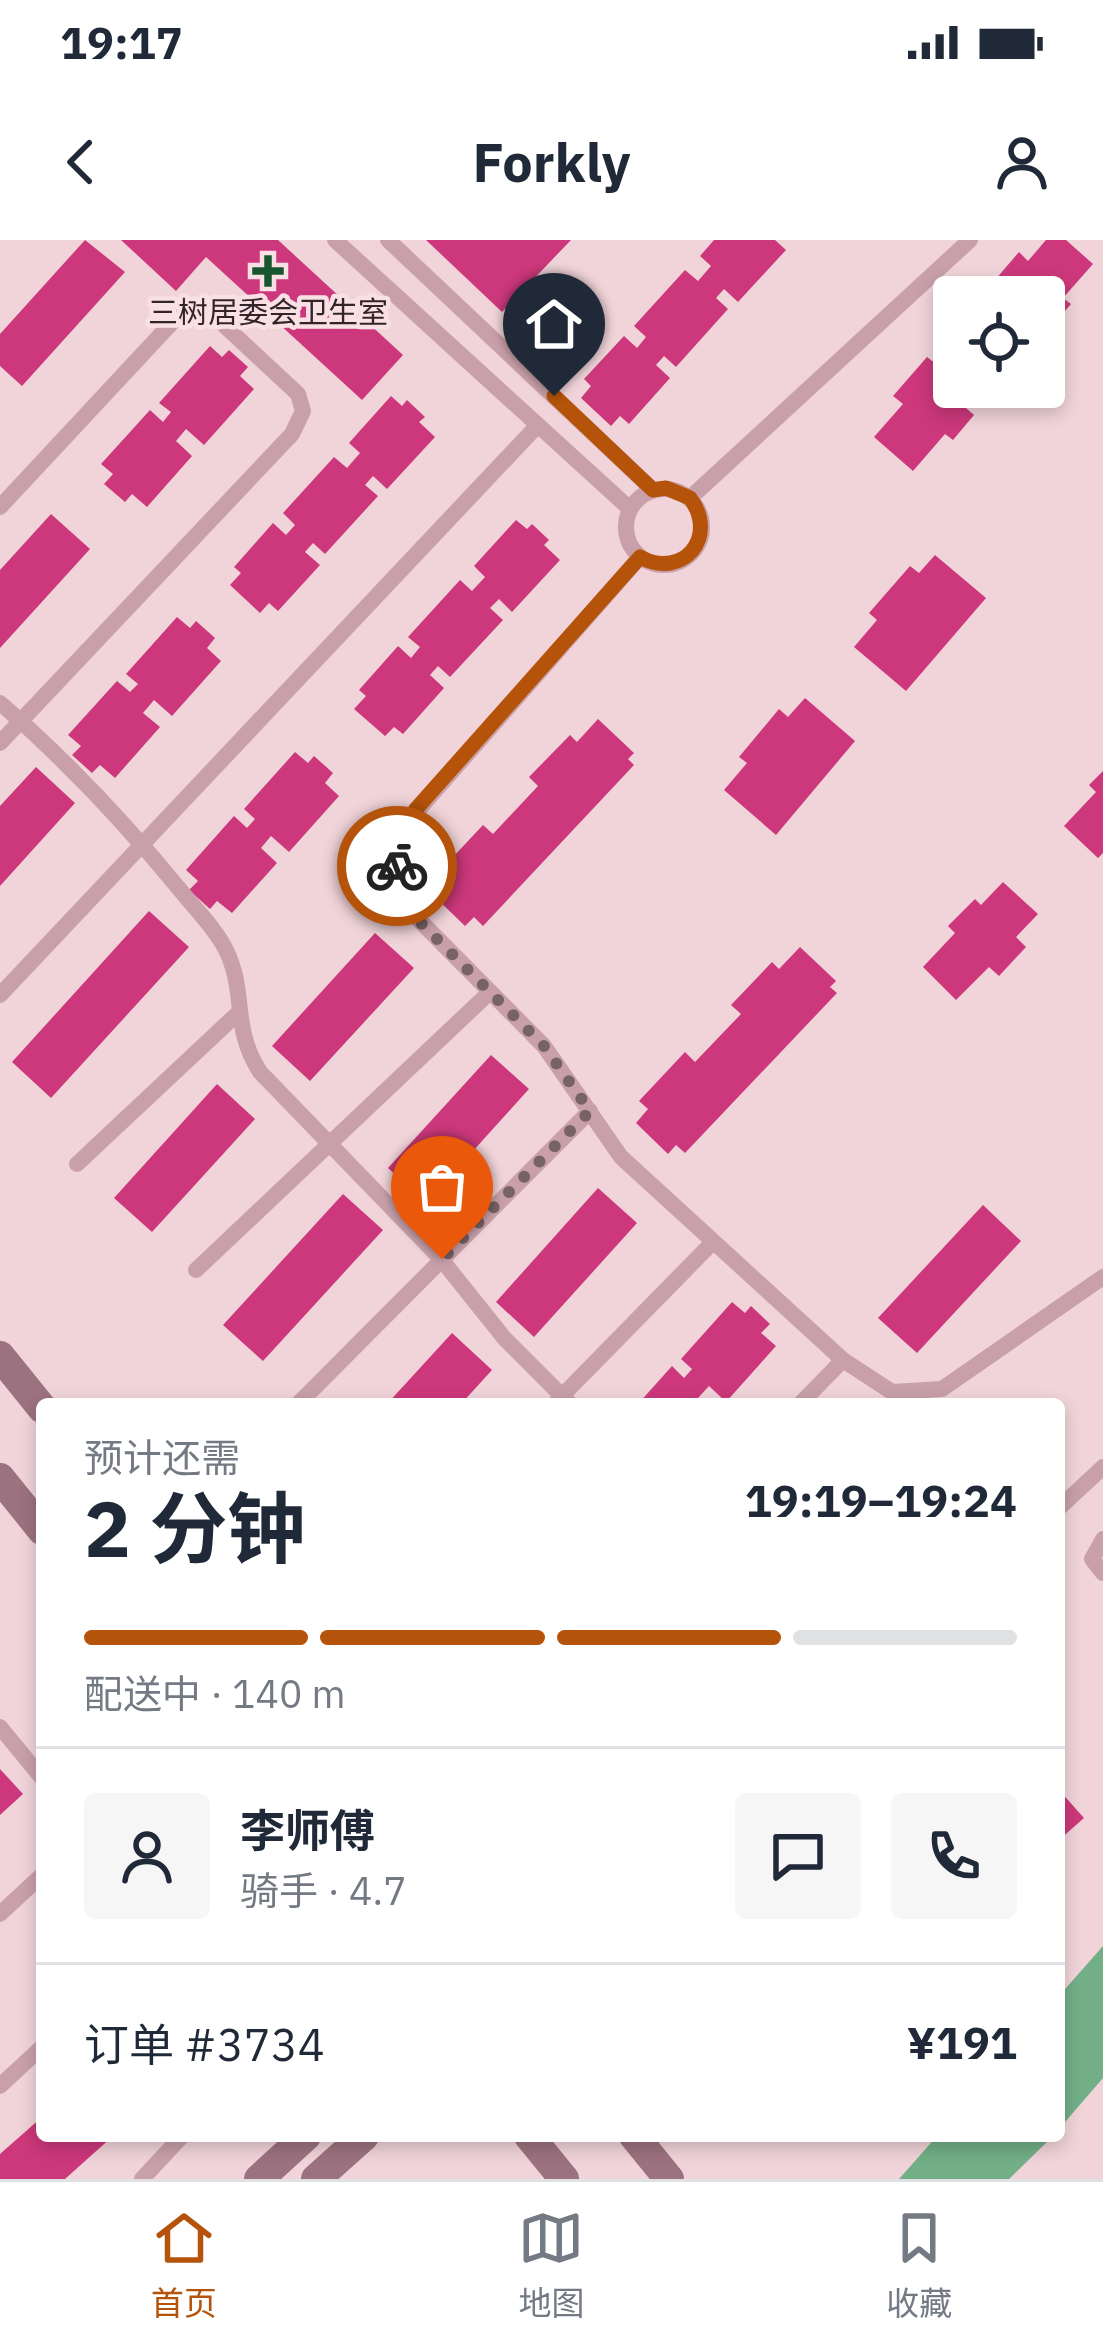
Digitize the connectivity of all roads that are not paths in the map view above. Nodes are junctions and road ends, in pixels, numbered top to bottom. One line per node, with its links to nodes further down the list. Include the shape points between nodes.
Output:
1 (335, 240): 4 (lane)
2 (388, 240): 5 (lane)
3 (970, 240): 6 (lane)
4 (538, 425): 8 (lane); 13 (lane)
5 (653, 490): 6 (lane); 8 (lane)
6 (690, 498): 9 (lane, via 702,521 698,546 664,566)
7 (0, 506): 11 (lane, via 179,315 196,308 298,394 302,411 292,434)
8 (630, 509): 9 (lane, via 627,534)
9 (640, 557): 14 (lane, via 405,825 397,865 405,902)
10 (0, 703): 11 (lane)
11 (21, 721): 12 (lane); 13 (lane)
12 (0, 743)
13 (142, 844): 15 (lane); 16 (lane, via 222,942 239,976)
14 (490, 992): 17 (lane, via 544,1046); 18 (lane)
15 (0, 995)
16 (236, 1016): 18 (lane, via 260,1072); 19 (lane)
17 (590, 1111): 20 (lane, via 621,1156); 21 (lane)
18 (329, 1144): 21 (lane); 22 (lane)
19 (77, 1164)
20 (712, 1243): 25 (lane); 28 (lane)
21 (442, 1259): 26 (lane); 27 (lane)
22 (196, 1270)
23 (1103, 1277): 25 (lane, via 942,1389 892,1392)
24 (0, 1356): 30 (street)
25 (843, 1360): 29 (lane)
26 (304, 1398)
27 (559, 1398)
28 (565, 1398)
29 (806, 1398)
30 (36, 1401)
31 (1103, 1466): 33 (lane)
32 (0, 1478): 34 (street)
33 (1065, 1502)
34 (36, 1523)
35 (1103, 1539): 36 (lane, via 1092,1558)
36 (1103, 1574)
37 (0, 1727): 38 (lane)
38 (36, 1771)
39 (36, 1881): 40 (lane)
40 (0, 1914)
41 (36, 2053): 42 (lane)
42 (0, 2086)
43 (176, 2142): 48 (lane)
44 (299, 2142): 49 (street)
45 (357, 2142): 50 (street)
46 (535, 2142): 51 (street)
47 (639, 2142): 52 (street)
48 (142, 2179)
49 (259, 2179)
50 (316, 2179)
51 (564, 2179)
52 (669, 2179)

